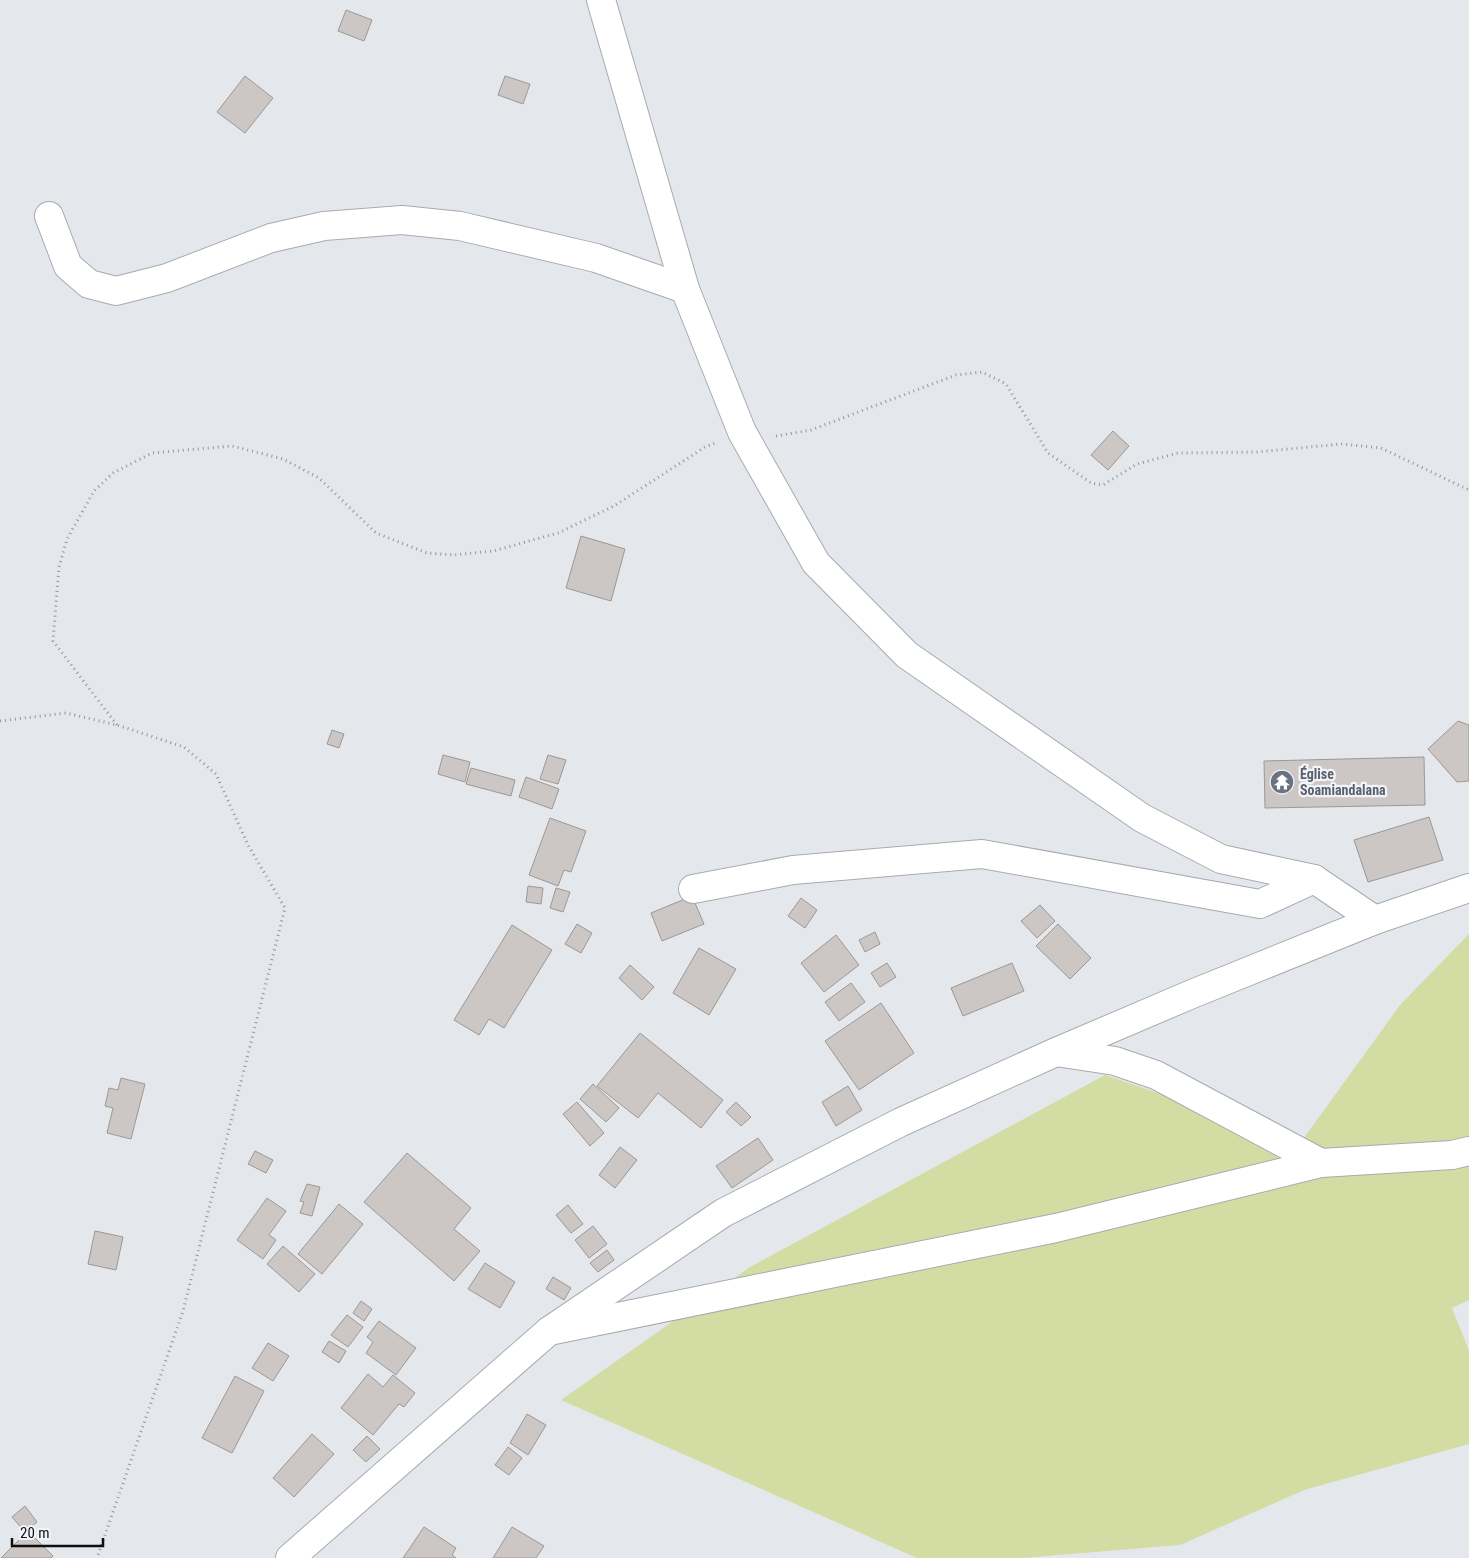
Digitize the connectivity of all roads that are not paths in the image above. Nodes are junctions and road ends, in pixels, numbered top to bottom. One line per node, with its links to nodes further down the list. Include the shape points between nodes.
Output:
1 (601, 0): 3 (street)
2 (49, 216): 3 (street, via 68,266 89,284 116,291 168,278 271,238 324,226 402,220 460,226 596,258)
3 (685, 289): 4 (street, via 742,432 816,563 906,655 1142,818 1221,859)
4 (1314, 879): 6 (street, via 1260,904 982,854 793,870); 7 (street)
5 (1469, 888): 7 (street)
6 (693, 889)
7 (1375, 920): 8 (street)
8 (1056, 1052): 10 (street, via 1115,1061 1156,1075); 11 (street, via 901,1122 723,1213)
9 (1469, 1151): 10 (street, via 1452,1155)
10 (1321, 1163): 11 (street, via 1056,1228)
11 (549, 1331): 12 (street)
12 (290, 1558)

